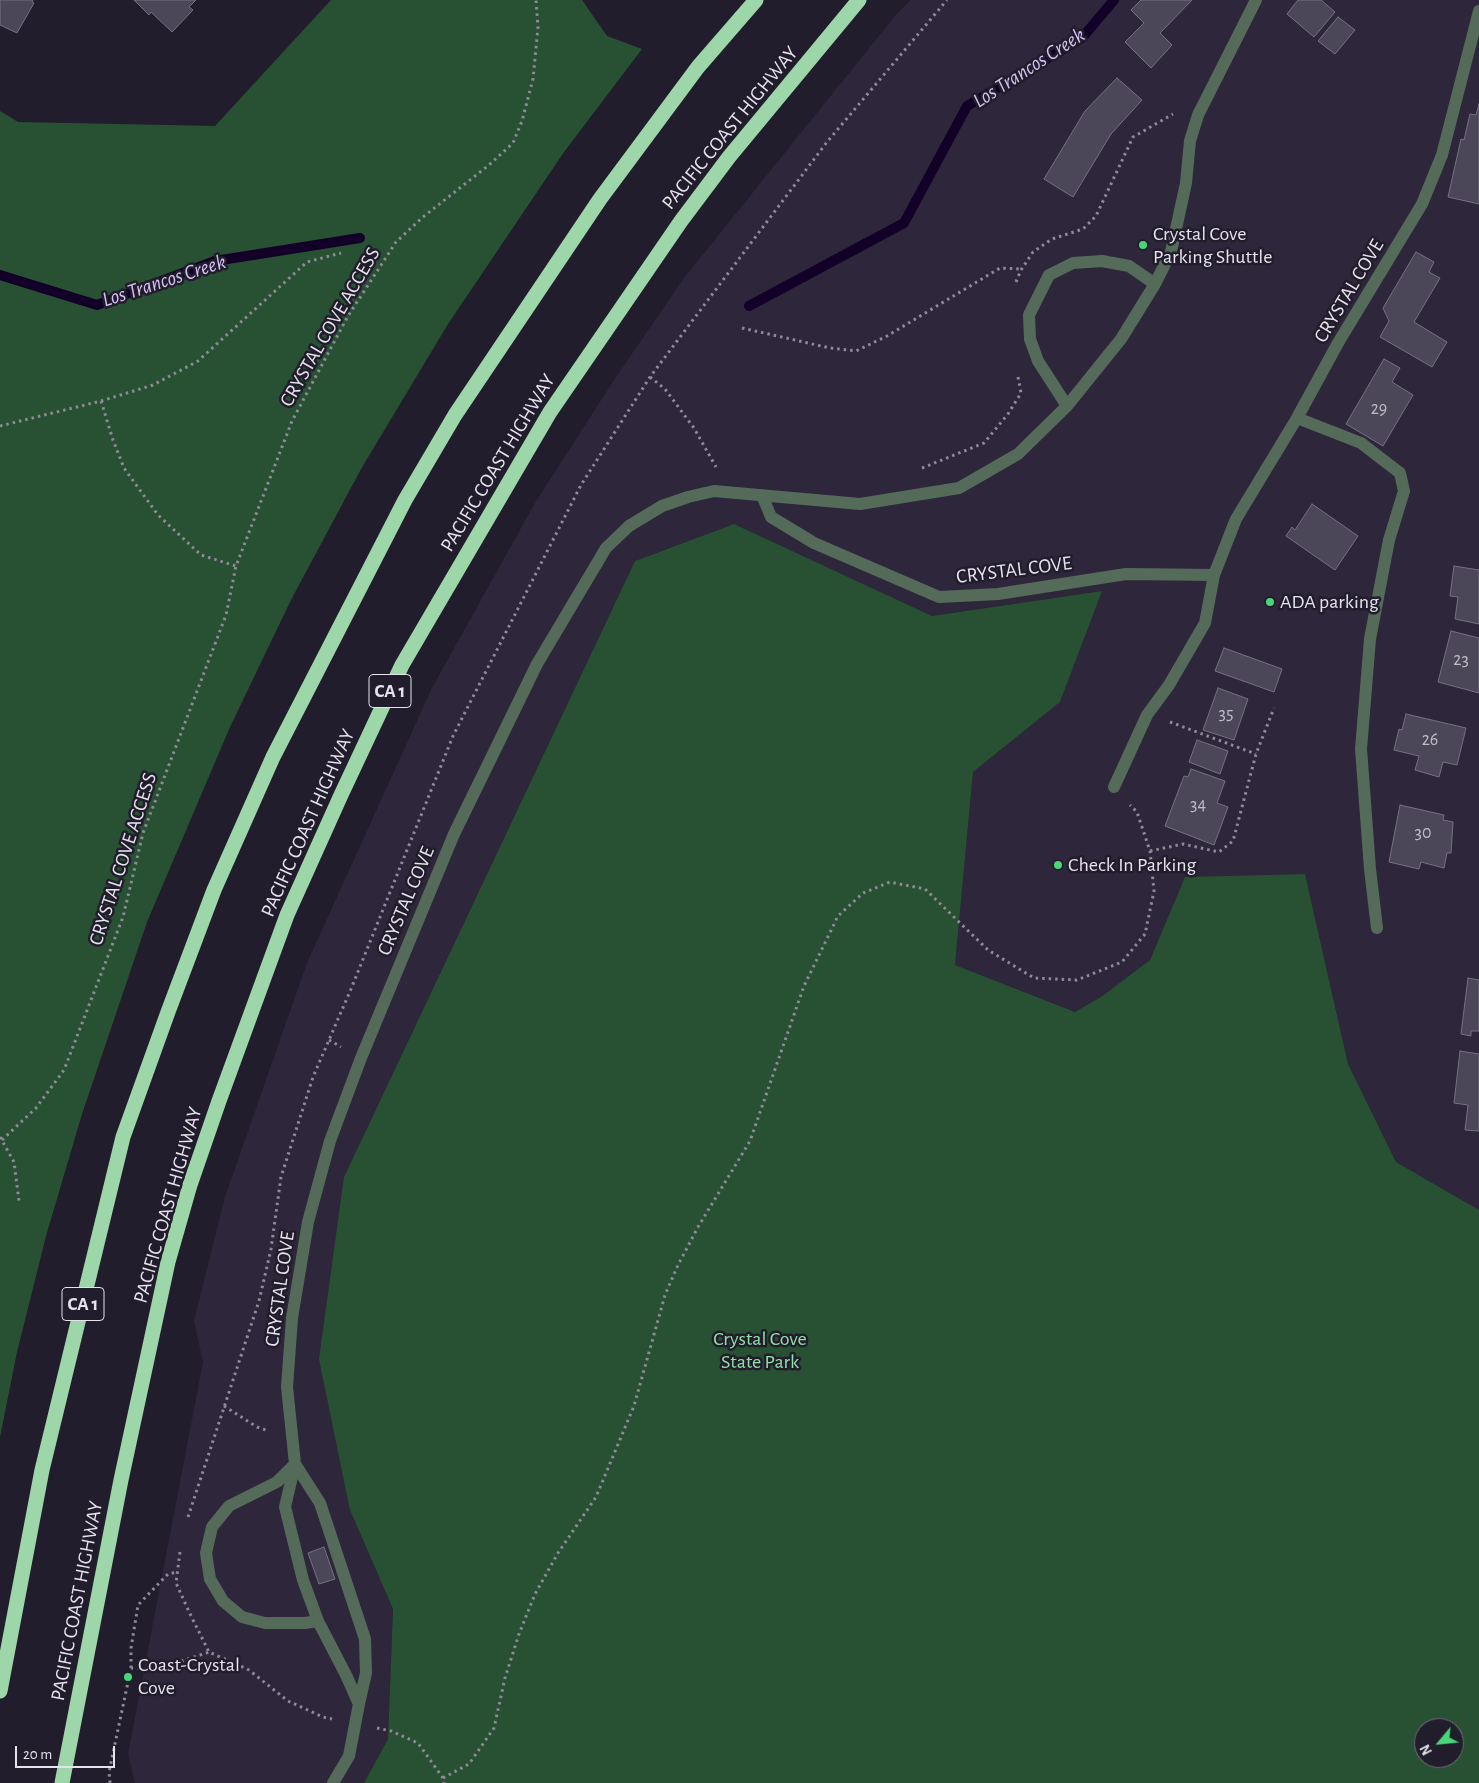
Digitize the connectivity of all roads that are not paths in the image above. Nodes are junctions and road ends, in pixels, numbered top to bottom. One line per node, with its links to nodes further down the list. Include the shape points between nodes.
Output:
1 (756, 0): 14 (highway, CA 1, via 698,67 600,199 455,415 405,500 269,766 214,890 124,1137 42,1470)
2 (859, 0): 16 (highway, PACIFIC COAST HIGHWAY / CA 1, via 693,205 550,412 402,665 287,915 190,1185 168,1262)
3 (1256, 0): 5 (street, CRYSTAL COVE, via 1198,114 1190,141 1186,183 1171,252)
4 (1479, 11): 7 (street, CRYSTAL COVE, via 1442,155 1422,204)
5 (1155, 284): 6 (street, CRYSTAL COVE, via 1121,338); 6 (street, via 1129,266 1102,261 1073,262 1049,275 1029,315 1030,339 1038,361)
6 (1067, 406): 8 (street, CRYSTAL COVE, via 1018,454 959,488 860,504)
7 (1297, 418): 9 (street, CRYSTAL COVE, via 1236,519); 11 (street, via 1361,442 1400,473 1404,491 1389,540 1370,639 1361,749)
8 (762, 494): 9 (street, CRYSTAL COVE, via 770,518 814,543 939,597 998,594 1126,574); 12 (street, CRYSTAL COVE, via 714,491 688,497 662,506 629,526 606,548 537,664 454,834 361,1058 330,1141 308,1222 292,1318 287,1387)
9 (1214, 575): 10 (street, CRYSTAL COVE, via 1205,623 1170,685 1147,715)
10 (1114, 787)
11 (1377, 928)
12 (295, 1464): 13 (street, CRYSTAL COVE, via 285,1507 303,1580); 13 (street, via 277,1482 229,1506 212,1527 206,1553 210,1579 223,1601 242,1617 265,1623); 15 (street, CRYSTAL COVE, via 320,1503 365,1639 366,1672)
13 (318, 1621): 15 (street, CRYSTAL COVE)
14 (0, 1691)
15 (358, 1704): 17 (street, CRYSTAL COVE, via 349,1756)
16 (62, 1783)
17 (333, 1783)

